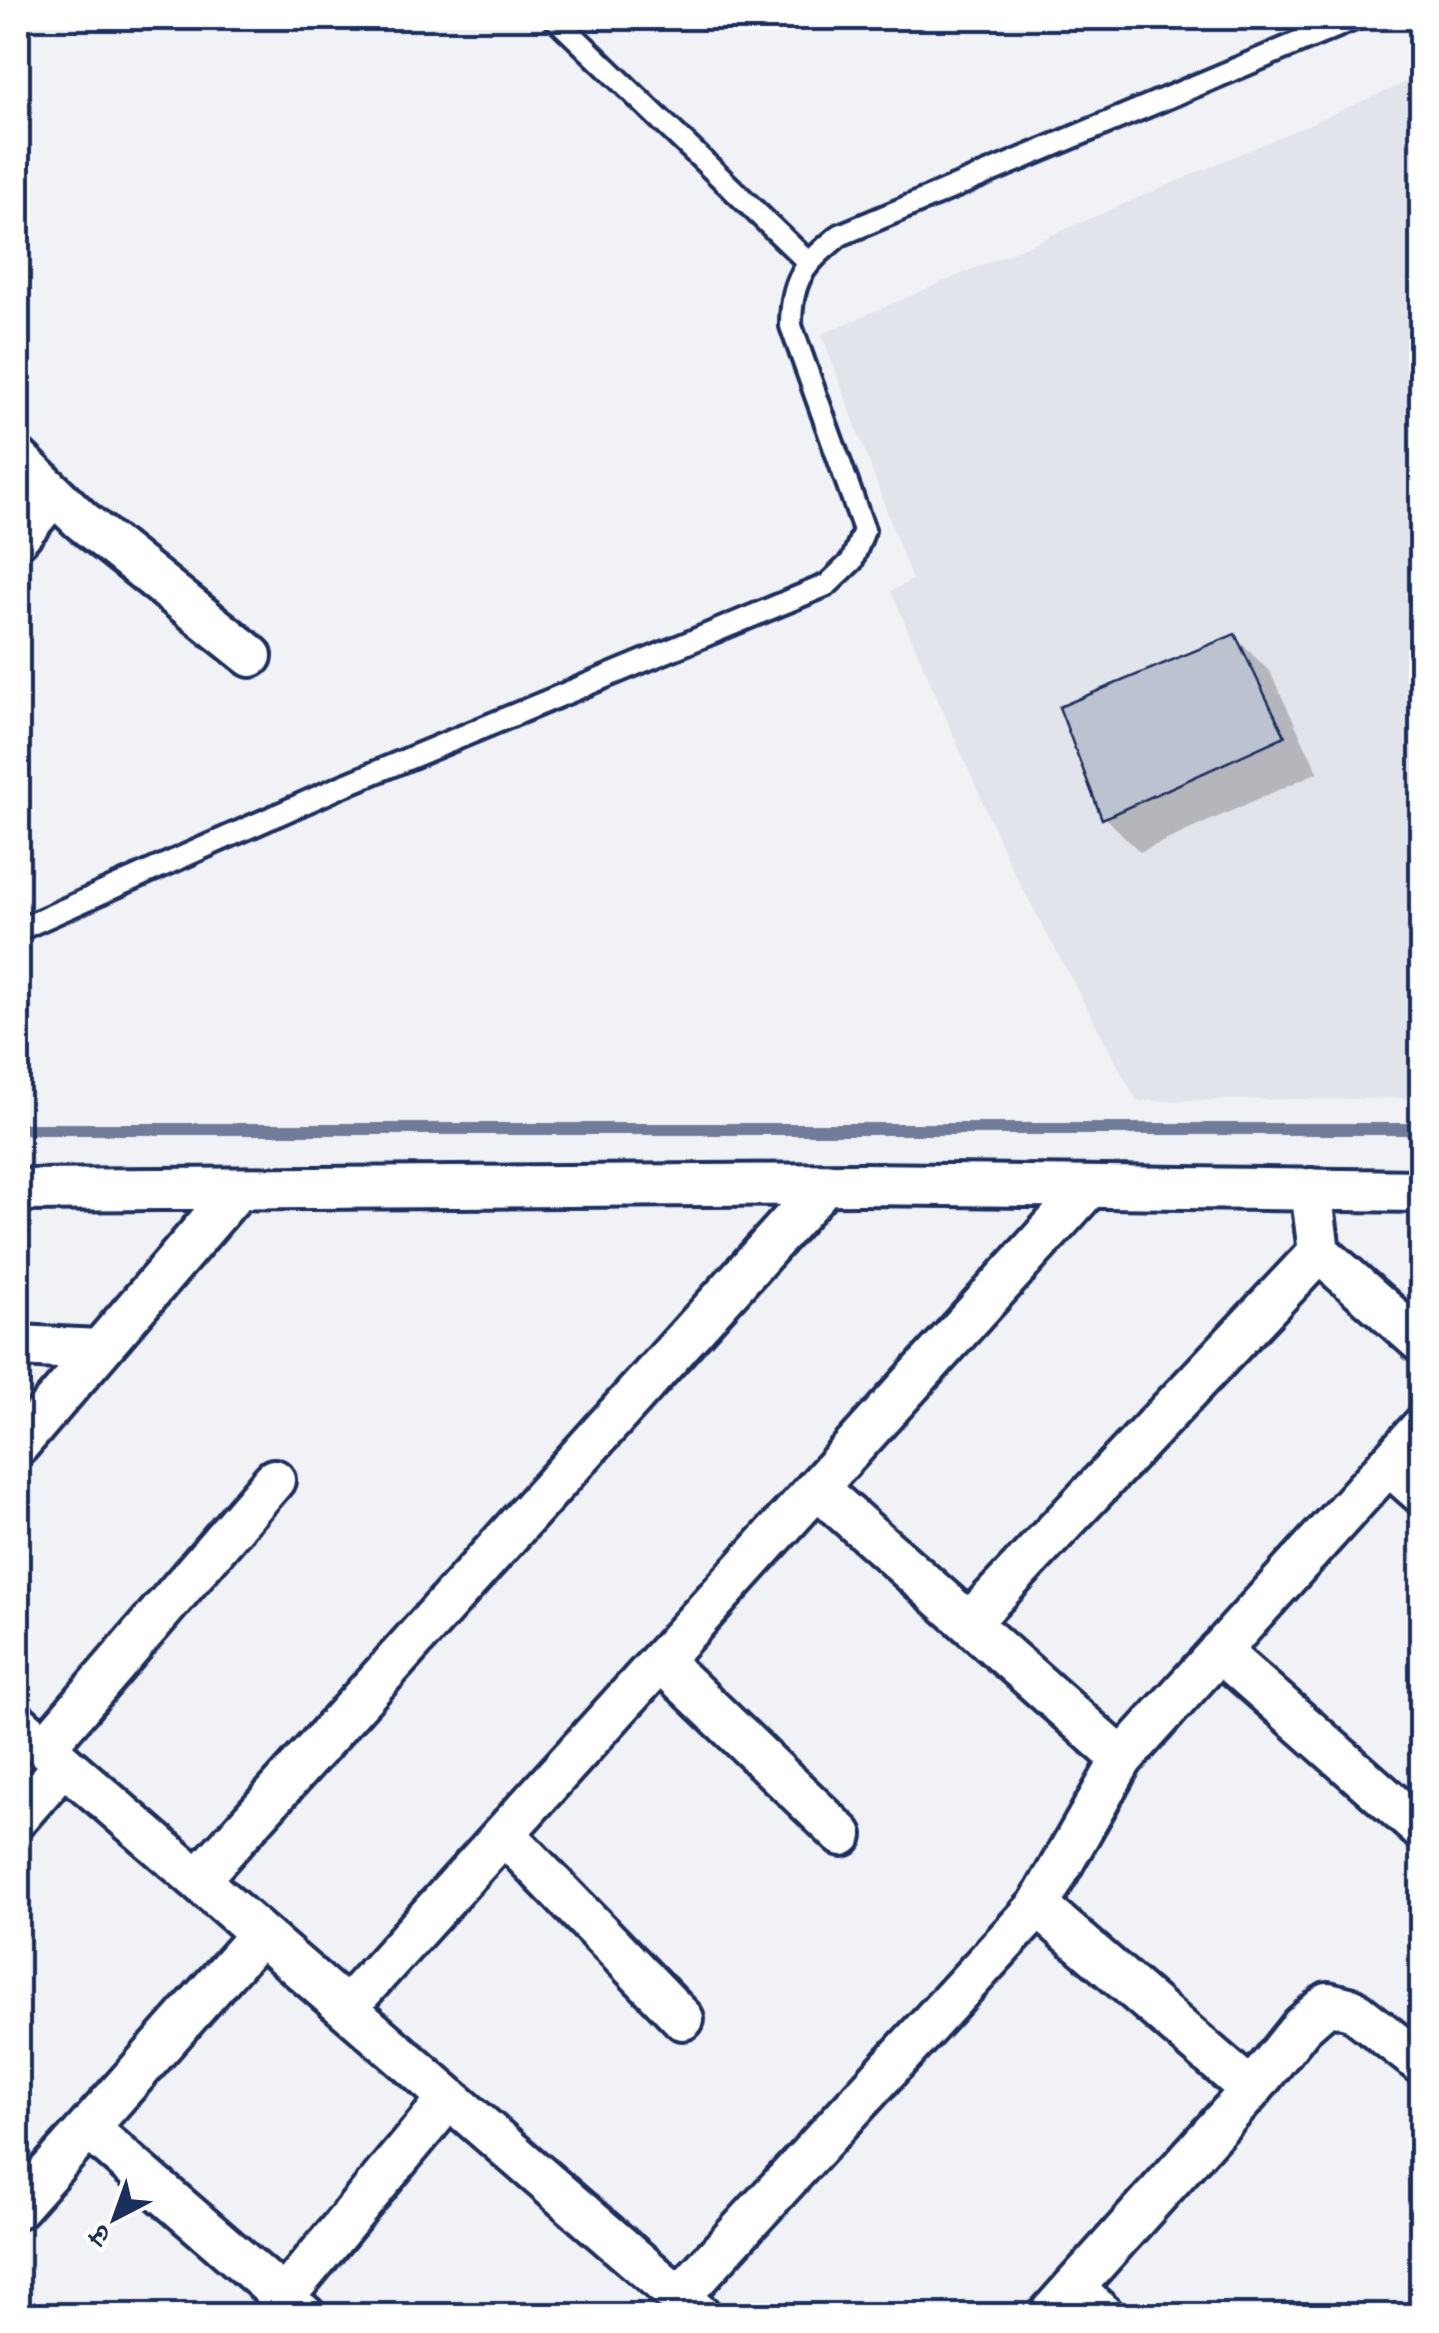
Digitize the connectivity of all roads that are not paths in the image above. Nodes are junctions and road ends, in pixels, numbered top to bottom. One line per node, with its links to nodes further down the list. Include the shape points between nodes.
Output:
1 (555, 18): 3 (lane)
2 (1349, 19): 3 (lane, via 840,235)
3 (808, 262): 8 (lane, via 791,294 790,326 864,530 852,561 827,585 340,787)
4 (18, 458): 5 (street)
5 (54, 494): 6 (street); 7 (street)
6 (18, 536)
7 (252, 656)
8 (18, 930)
9 (824, 1184): 10 (street); 13 (street); 34 (street)
10 (1090, 1187): 11 (street); 23 (street)
11 (1312, 1189): 14 (street); 15 (street)
12 (18, 1190): 13 (street)
13 (237, 1190): 18 (street)
14 (1422, 1190)
15 (1318, 1252): 16 (street); 25 (street)
16 (1422, 1343)
17 (18, 1346): 18 (street)
18 (99, 1350): 20 (street)
19 (1422, 1426): 21 (street)
20 (18, 1445)
21 (1388, 1464): 24 (street); 26 (street)
22 (274, 1480): 28 (street)
23 (817, 1488): 25 (street); 27 (street)
24 (1422, 1494)
25 (969, 1624): 29 (street)
26 (1219, 1652): 29 (street); 31 (street)
27 (661, 1661): 32 (street); 33 (street)
28 (42, 1745): 30 (street); 34 (street)
29 (1122, 1759): 35 (street)
30 (18, 1817)
31 (1422, 1830)
32 (504, 1834): 37 (street); 38 (street)
33 (842, 1836)
34 (198, 1880): 36 (street)
35 (1038, 1906): 40 (street); 46 (street)
36 (260, 1934): 37 (street); 42 (street)
37 (346, 2008): 41 (street)
38 (683, 2019)
39 (1422, 2064): 40 (street, via 1352,2009 1328,2003)
40 (1251, 2090): 44 (street)
41 (449, 2098): 45 (street); 46 (street)
42 (88, 2128): 43 (street); 45 (street)
43 (18, 2207)
44 (1060, 2302): 47 (street)
45 (295, 2306)
46 (690, 2306)
47 (1104, 2316)

